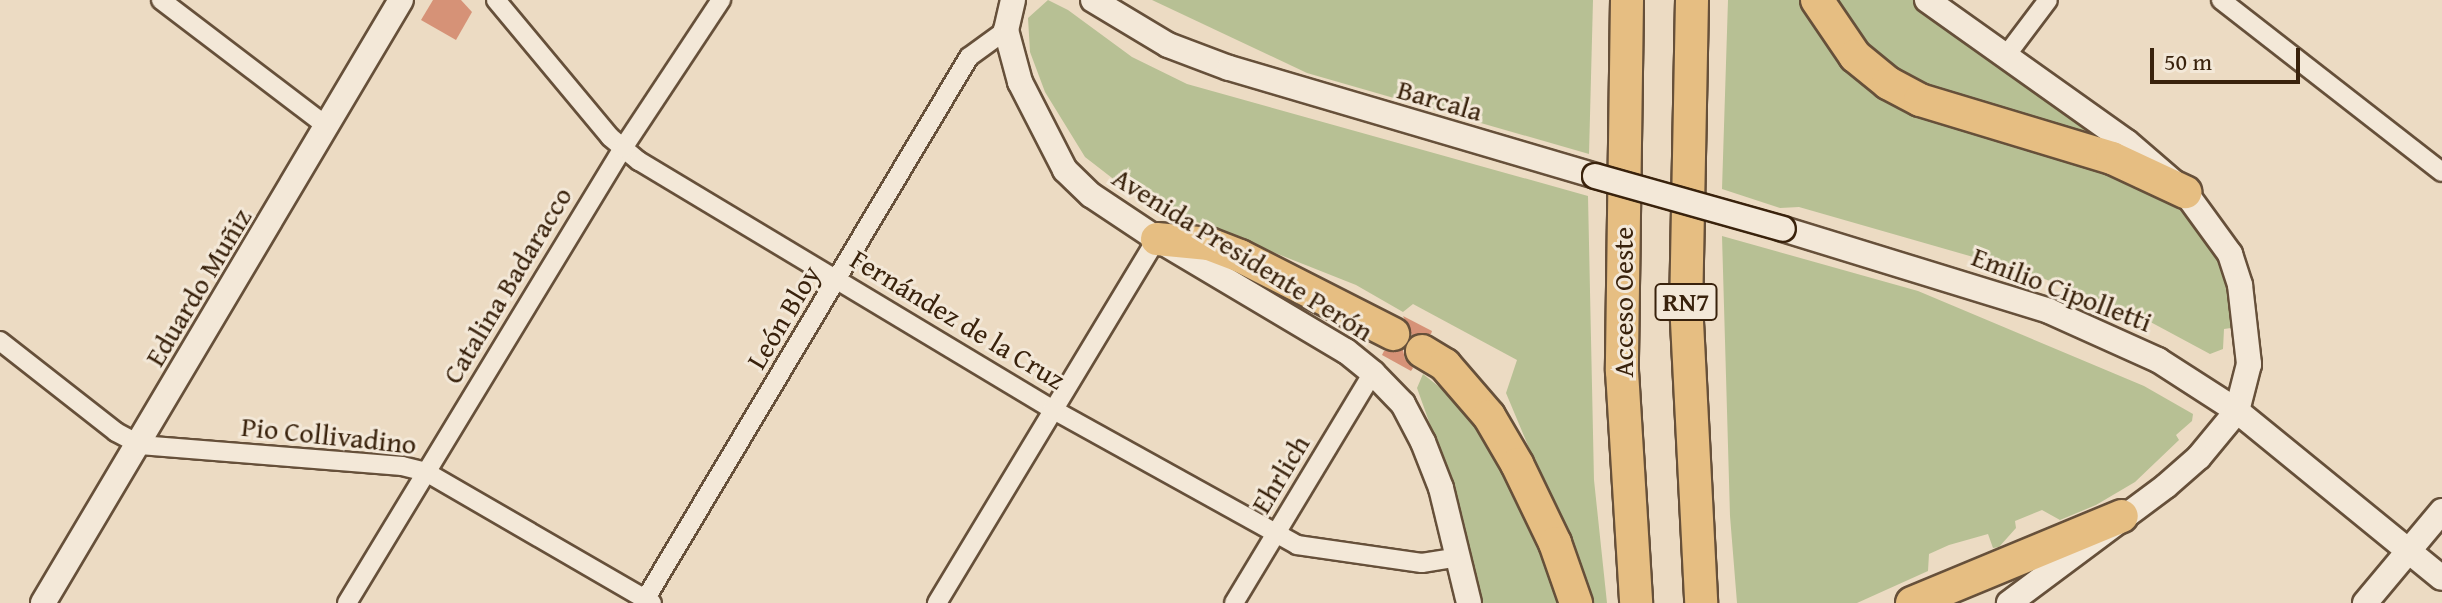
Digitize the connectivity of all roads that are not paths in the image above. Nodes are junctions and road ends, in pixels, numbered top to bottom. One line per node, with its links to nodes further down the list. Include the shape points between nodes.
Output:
1 (161, 0): 15 (street)
2 (401, 0): 15 (street, Eduardo Muñiz)
3 (496, 0): 16 (street, Fernández de la Cruz)
4 (721, 0): 16 (street, Catalina Badaracco)
5 (1013, 0): 13 (street, Avenida Presidente Perón)
6 (1093, 0): 19 (street, Barcala, bridge, via 1168,45 1229,68)
7 (1627, 0): 43 (highway, Acceso Oeste / RN7, via 1622,371)
8 (1692, 0): 44 (highway, RN7, via 1686,302)
9 (1817, 0): 18 (highway, via 1855,56 1920,100 2112,158)
10 (1927, 0): 14 (street)
11 (2048, 0): 14 (street)
12 (2221, 0): 17 (street)
13 (1006, 30): 20 (street, Avenida Presidente Perón, via 1020,82 1065,170 1091,195); 21 (street, León Bloy, via 969,57)
14 (2005, 57): 18 (street, via 2127,142)
15 (328, 127): 28 (street, Eduardo Muñiz)
16 (623, 148): 21 (street, Fernández de la Cruz); 29 (street, Catalina Badaracco)
17 (2442, 172)
18 (2185, 192): 27 (street, via 2230,254 2240,285 2249,364)
19 (1783, 229): 27 (street, Emilio Cipolletti, via 2082,323 2158,360)
20 (1157, 239): 22 (highway, via 1209,244 1230,252); 25 (street, Avenida Presidente Perón, via 1346,351); 26 (street)
21 (839, 280): 26 (street, Fernández de la Cruz); 36 (street, León Bloy)
22 (1393, 334)
23 (0, 341): 28 (street, Pio Collivadino)
24 (1422, 351): 42 (highway, via 1445,365 1489,416 1555,543)
25 (1373, 373): 32 (street, Ehrlich); 34 (street, Avenida Presidente Perón, via 1403,404 1423,442)
26 (1052, 409): 32 (street, Fernández de la Cruz); 39 (street)
27 (2237, 411): 31 (street, via 2199,457); 33 (street, Emilio Cipolletti)
28 (140, 445): 29 (street, Pio Collivadino); 37 (street, Eduardo Muñiz)
29 (426, 472): 36 (street, Pio Collivadino); 38 (street, Catalina Badaracco)
30 (2442, 511): 33 (street)
31 (2122, 516): 45 (highway); 46 (street)
32 (1275, 535): 34 (street, Fernández de la Cruz, via 1297,545 1400,561); 40 (street, Ehrlich)
33 (2409, 550): 35 (street, Emilio Cipolletti); 47 (street)
34 (1459, 557): 41 (street, Avenida Presidente Perón)
35 (2442, 578)
36 (647, 602)
37 (43, 603)
38 (347, 603)
39 (937, 603)
40 (1234, 603)
41 (1469, 603)
42 (1576, 603)
43 (1636, 603)
44 (1701, 603)
45 (1912, 603)
46 (2009, 603)
47 (2365, 603)

